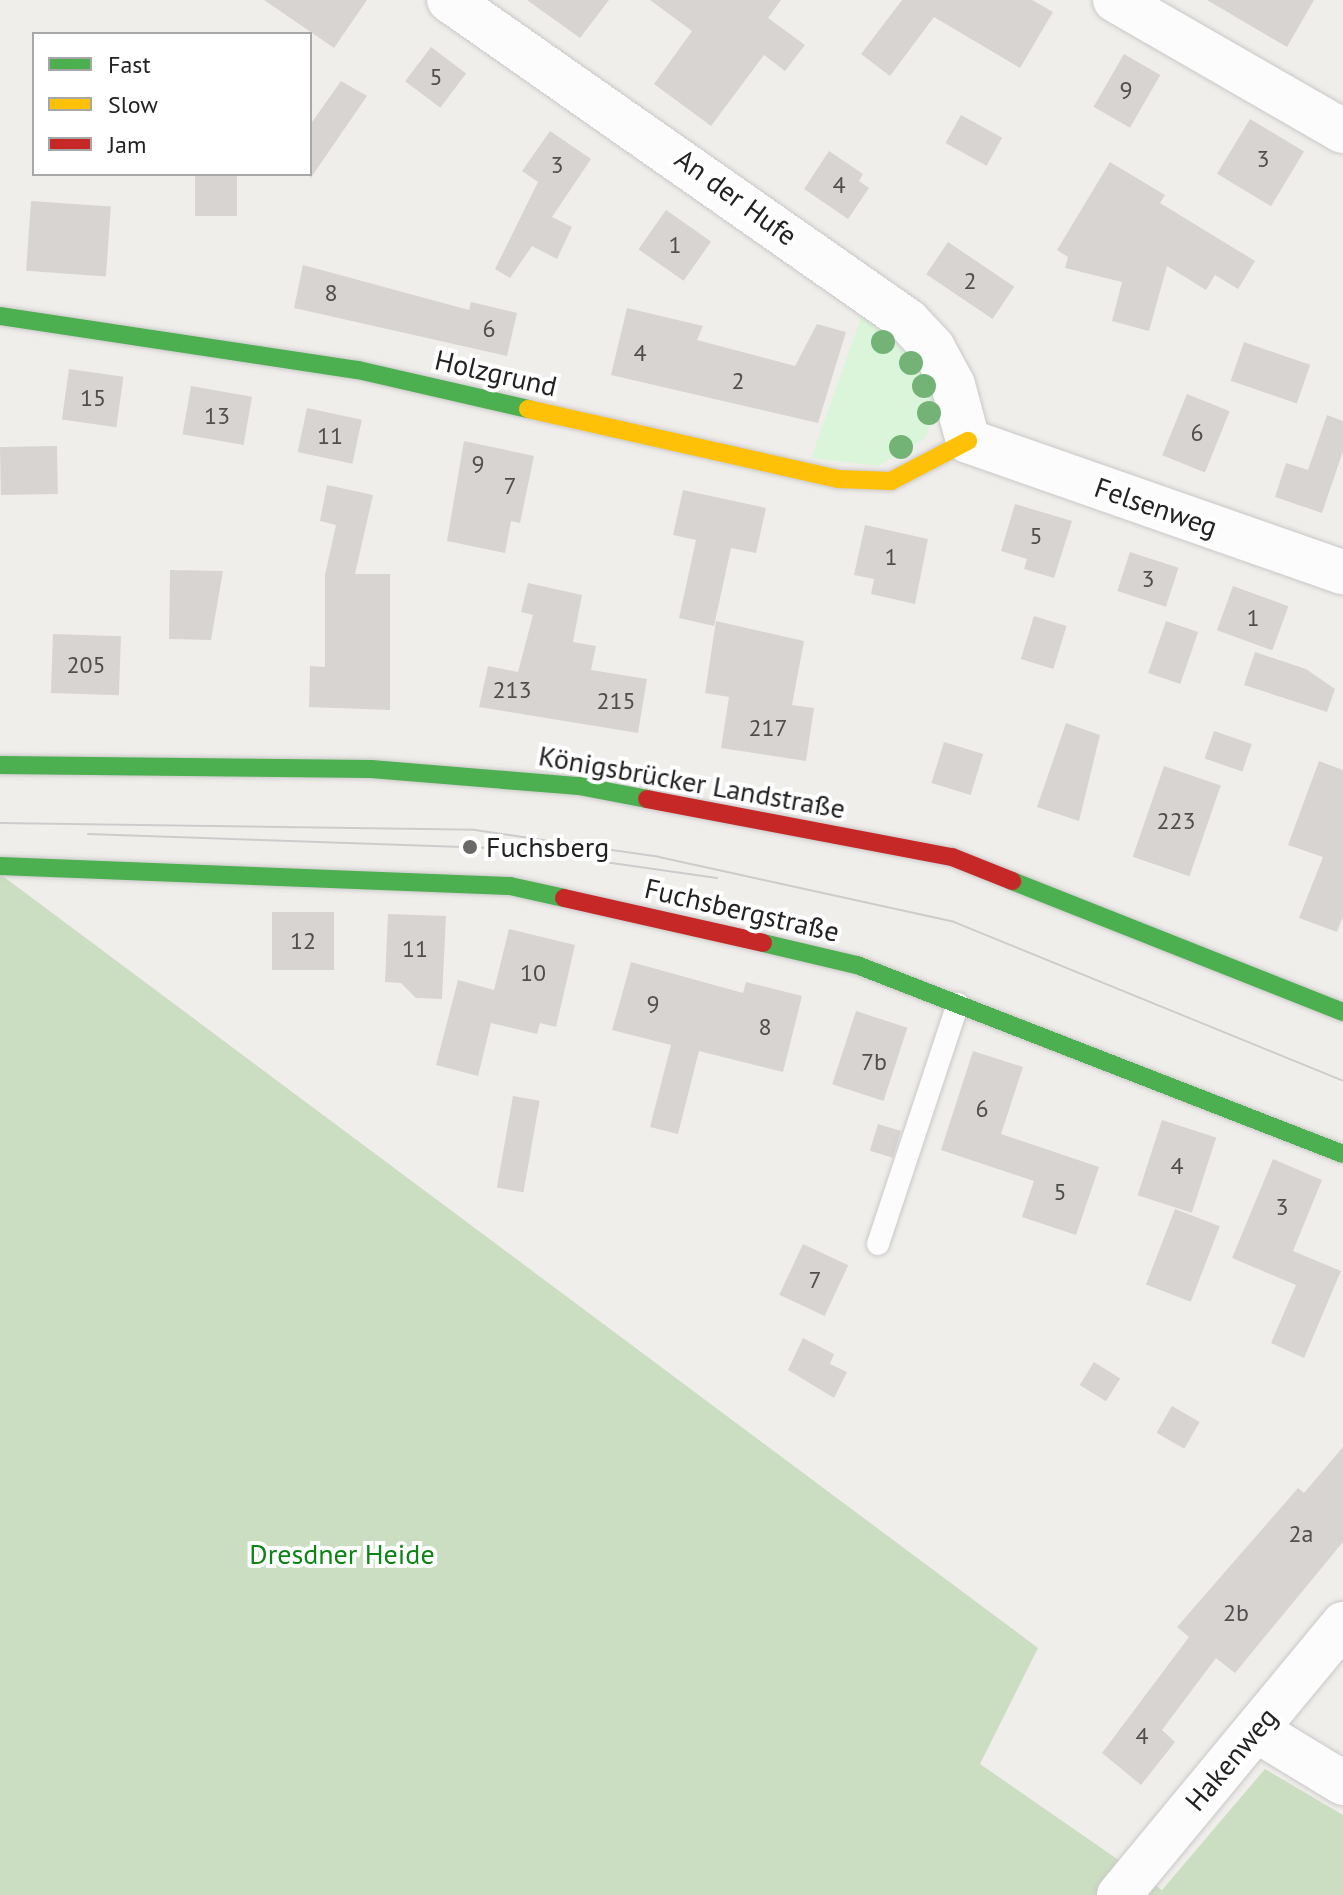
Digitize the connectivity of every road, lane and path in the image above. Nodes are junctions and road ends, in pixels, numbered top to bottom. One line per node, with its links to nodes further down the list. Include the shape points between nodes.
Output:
1 (449, 0): 5 (street, An der Hufe, via 908,321 933,348 953,385)
2 (1115, 0): 3 (street)
3 (1343, 131)
4 (0, 316): 5 (street, Holzgrund, via 358,370 838,479 891,481)
5 (968, 441): 6 (street, Felsenweg)
6 (1343, 572)
7 (0, 765): 10 (street, Königsbrücker Landstraße, via 371,769 579,786 952,857)
8 (0, 866): 9 (street, Fuchsbergstraße, via 510,886 857,965)
9 (958, 1004): 11 (street, Fuchsbergstraße); 12 (lane)
10 (1343, 1012)
11 (1343, 1154)
12 (878, 1244)
13 (1343, 1624): 14 (street, Hakenweg)
14 (1256, 1730): 15 (street); 16 (street, Hakenweg)
15 (1343, 1783)
16 (1119, 1895)

